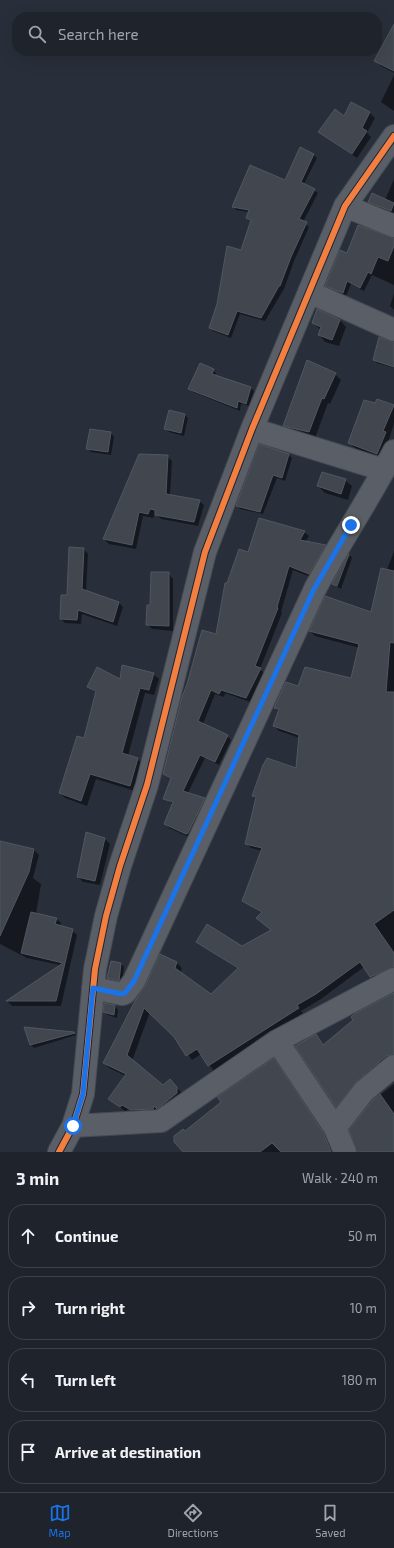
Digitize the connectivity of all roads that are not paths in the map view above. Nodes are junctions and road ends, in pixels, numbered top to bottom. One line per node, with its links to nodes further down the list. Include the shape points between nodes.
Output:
1 (394, 136): 2 (street)
2 (345, 206): 3 (street); 4 (street)
3 (394, 226)
4 (309, 292): 5 (street); 6 (street)
5 (394, 330)
6 (252, 428): 7 (street); 9 (street, via 205,552 147,785 106,916)
7 (389, 461): 9 (street, via 314,589 134,981 122,994)
8 (394, 979): 10 (street)
9 (93, 988): 12 (street, via 83,1094)
10 (277, 1041): 12 (street, via 161,1121); 13 (street)
11 (394, 1066): 13 (street, via 364,1091)
12 (73, 1126): 14 (street)
13 (335, 1128): 15 (street)
14 (59, 1152)
15 (345, 1152)

